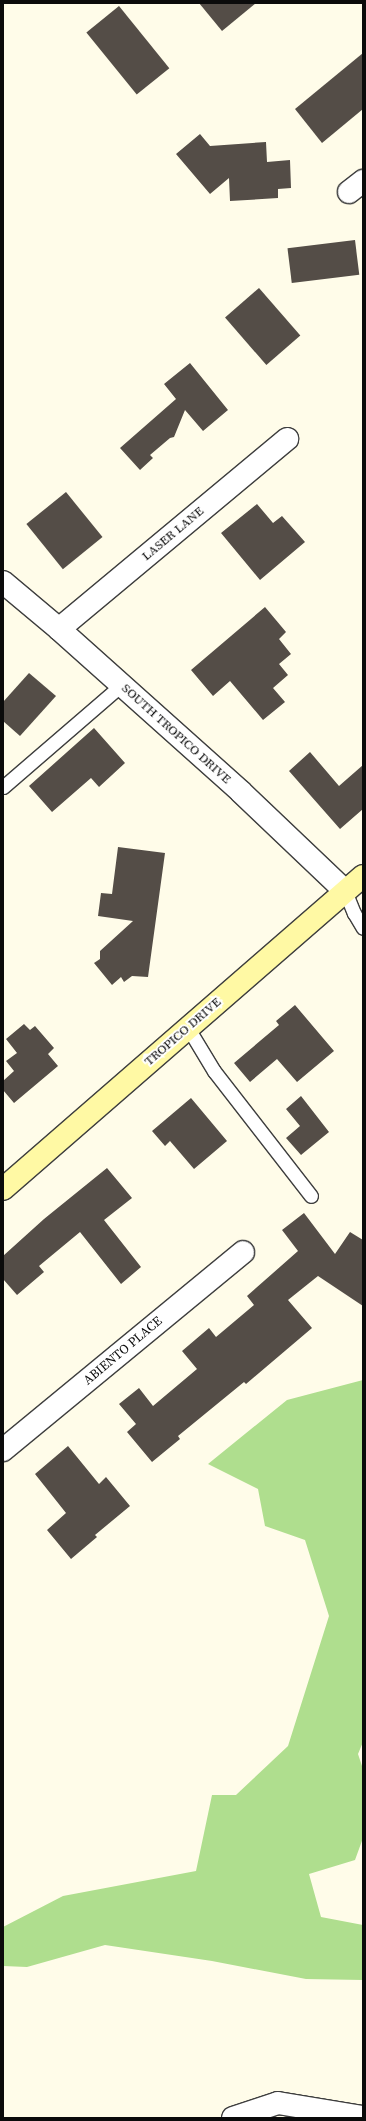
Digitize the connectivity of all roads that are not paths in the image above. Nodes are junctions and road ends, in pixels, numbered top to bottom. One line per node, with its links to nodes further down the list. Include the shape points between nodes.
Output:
1 (287, 439): 3 (street, LASER LANE)
2 (3, 582): 3 (street, SOUTH TROPICO DRIVE)
3 (59, 629): 4 (street, SOUTH TROPICO DRIVE)
4 (121, 685): 5 (lane); 7 (street, SOUTH TROPICO DRIVE, via 241,792)
5 (3, 787)
6 (363, 876): 7 (street, TROPICO DRIVE)
7 (345, 890): 8 (lane); 9 (street, TROPICO DRIVE)
8 (363, 928)
9 (188, 1028): 10 (street, TROPICO DRIVE); 11 (lane, via 214,1071)
10 (3, 1189)
11 (311, 1196)
12 (243, 1252): 13 (street, ABIENTO PLACE)
13 (3, 1450)
14 (363, 2117): 15 (street, via 278,2103)
15 (233, 2118)

